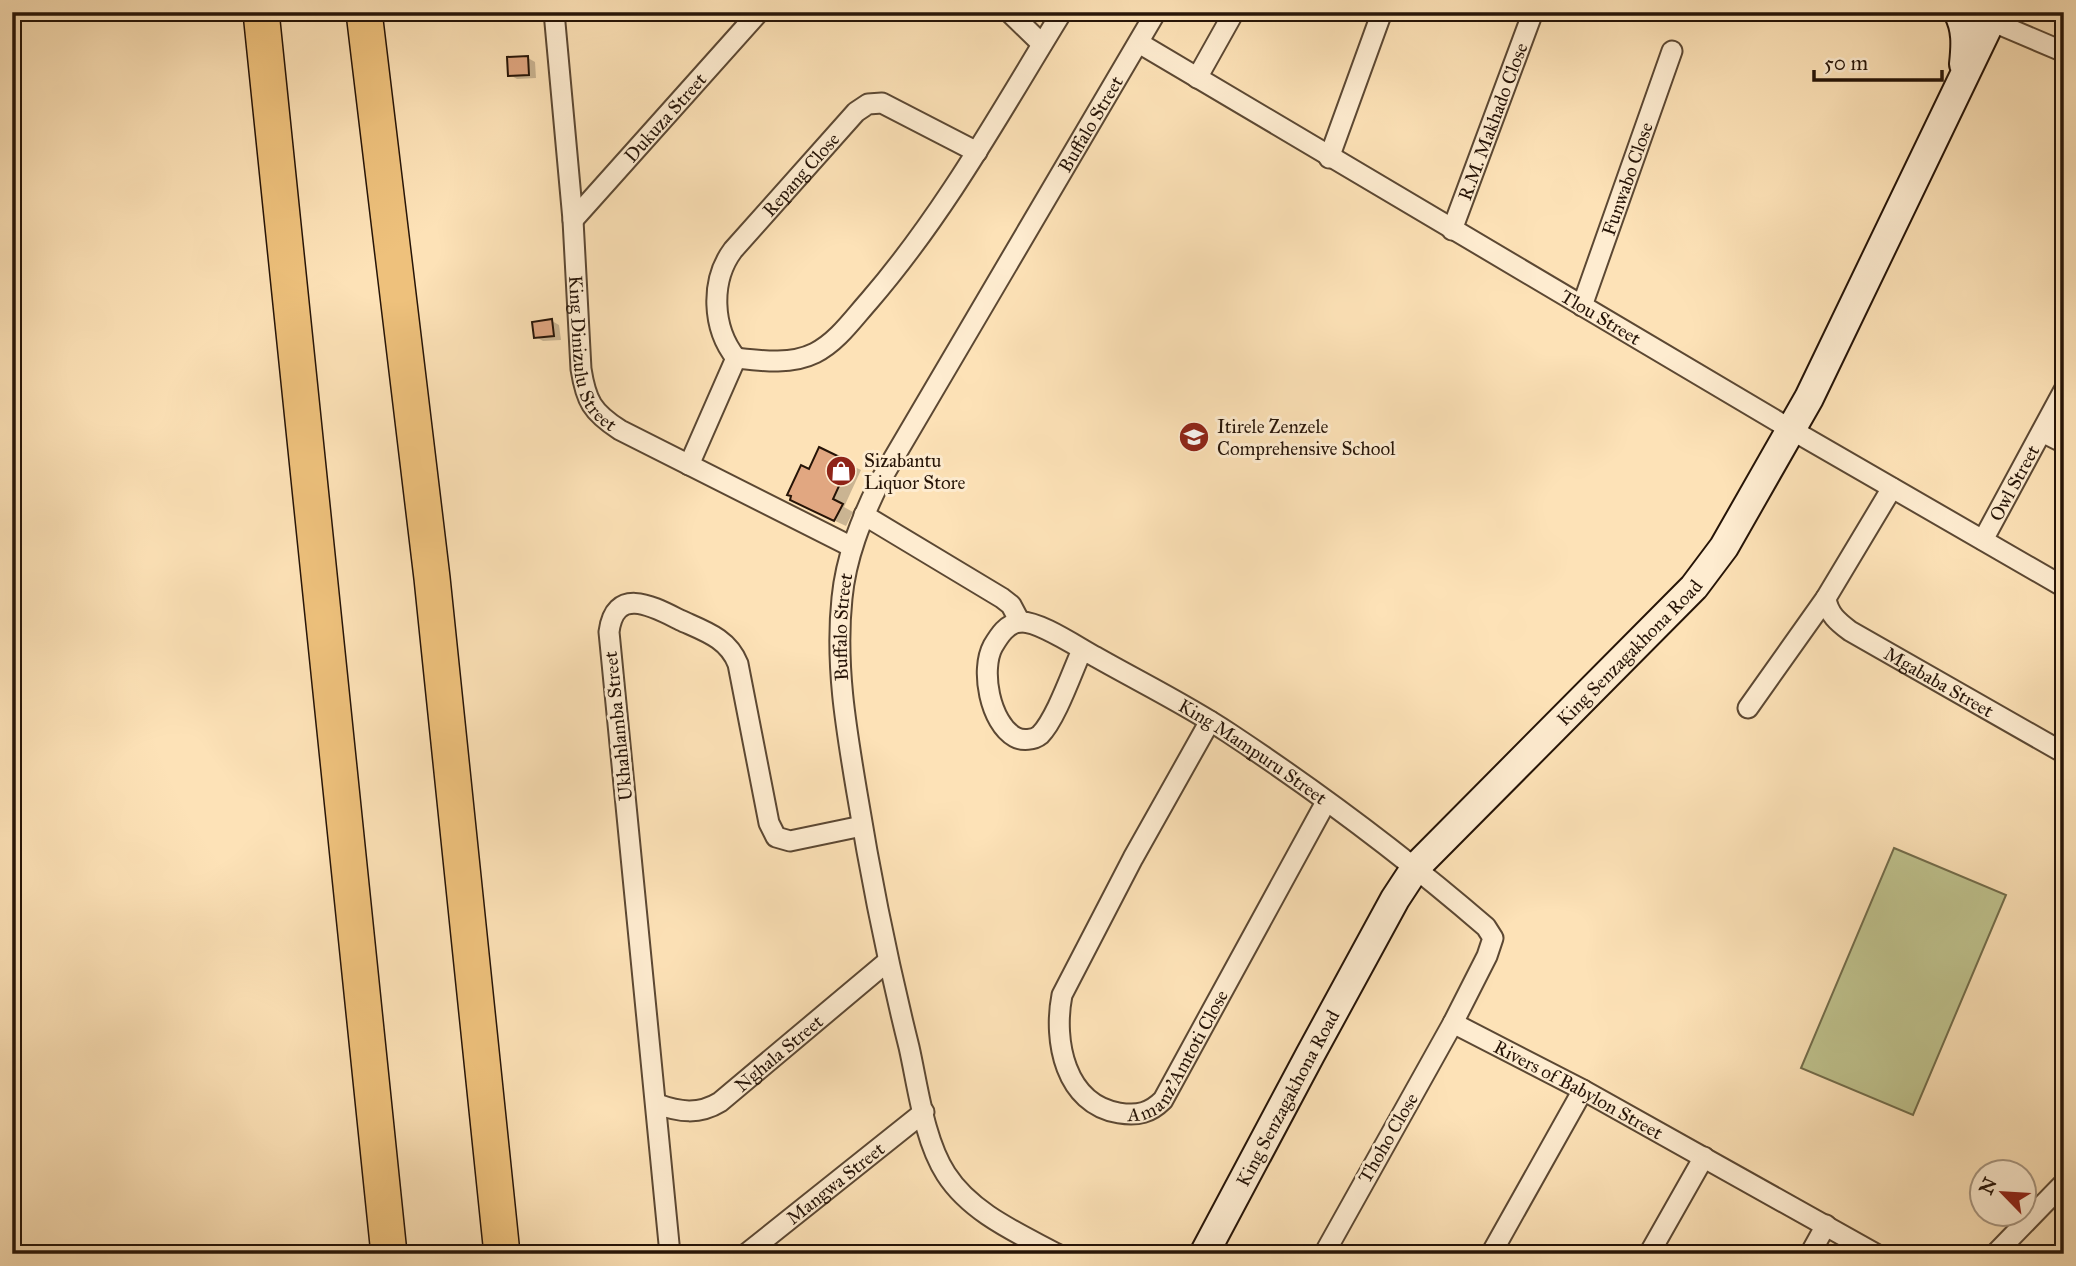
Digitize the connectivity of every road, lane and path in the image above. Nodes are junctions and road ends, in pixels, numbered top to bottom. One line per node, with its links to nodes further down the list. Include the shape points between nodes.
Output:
1 (261, 12): 53 (highway)
2 (759, 12): 21 (street, Dukuza Street)
3 (1009, 12): 14 (street)
4 (1062, 12): 14 (street)
5 (1156, 12): 13 (street, Buffalo Street)
6 (1234, 12): 17 (street)
7 (1382, 12): 20 (street)
8 (1533, 12): 22 (street, R.M. Makhado Close)
9 (1958, 12): 18 (street, via 1966,40)
10 (1987, 15): 16 (street); 18 (street, King Senzagakhona Road)
11 (559, 16): 21 (street, King Dinizulu Street)
12 (366, 21): 54 (highway, via 432,578)
13 (1139, 43): 17 (street, Tlou Street); 31 (street, Buffalo Street)
14 (1042, 44): 19 (street)
15 (1672, 51): 23 (street, Funwabo Close)
16 (2064, 52)
17 (1197, 78): 20 (street, Tlou Street)
18 (1959, 83): 26 (street, King Senzagakhona Road)
19 (977, 152): 24 (street, via 928,227 828,344 791,360); 24 (street, Repang Close, via 882,103 868,104 856,112 721,269 717,284 720,328)
20 (1329, 158): 22 (street, Tlou Street)
21 (573, 220): 29 (street, King Dinizulu Street, via 584,391 590,405 608,423)
22 (1452, 230): 23 (street, Tlou Street)
23 (1582, 306): 26 (street, Tlou Street)
24 (736, 358): 29 (street)
25 (2064, 390): 27 (street, Owl Street)
26 (1792, 430): 30 (street, Tlou Street); 43 (street, King Senzagakhona Road, via 1702,578)
27 (2042, 432): 28 (street); 32 (street, Owl Street)
28 (2064, 443)
29 (689, 465): 33 (street, King Dinizulu Street)
30 (1892, 488): 32 (street, Tlou Street); 35 (street)
31 (864, 515): 33 (street, Buffalo Street); 36 (street, King Mampuru Street, via 1002,598)
32 (1983, 540): 34 (street, Tlou Street)
33 (852, 547): 42 (street, Buffalo Street, via 842,598 840,667)
34 (2064, 587)
35 (1826, 598): 38 (street); 40 (street, Mgababa Street, via 1832,615 1850,631)
36 (1020, 622): 37 (street, King Mampuru Street, via 1033,624); 37 (street, via 998,639 989,654 988,673 998,718 1017,738 1038,737 1048,725)
37 (1082, 650): 39 (street, King Mampuru Street)
38 (1748, 708)
39 (1210, 720): 41 (street, King Mampuru Street); 41 (street, Amanz'Amtoti Close, via 1062,995 1058,1018 1063,1060 1072,1082 1096,1103 1131,1115 1154,1109 1163,1100)
40 (2064, 753)
41 (1326, 802): 43 (street, King Mampuru Street)
42 (862, 826): 44 (street, Buffalo Street); 47 (street, Ukhahlamba Street, via 790,841 776,837 769,823 734,653 715,636 648,604 633,603 618,610 609,632)
43 (1416, 867): 45 (street, via 1493,938); 58 (street, King Senzagakhona Road)
44 (888, 961): 47 (street, Nghala Street, via 720,1102 692,1112); 48 (street, Buffalo Street)
45 (1453, 1023): 46 (street, Rivers of Babylon Street); 59 (street, Thoho Close)
46 (1583, 1090): 49 (street, Rivers of Babylon Street); 60 (street)
47 (657, 1104): 55 (street, Ukhahlamba Street)
48 (924, 1112): 56 (street, Mangwa Street); 57 (street, Buffalo Street, via 937,1157 957,1188 997,1220)
49 (1704, 1157): 52 (street, Rivers of Babylon Street); 61 (street)
50 (2057, 1190): 51 (street); 64 (street)
51 (2064, 1213)
52 (1826, 1225): 62 (street); 63 (street, Rivers of Babylon Street)
53 (389, 1254)
54 (502, 1254)
55 (670, 1254)
56 (746, 1254)
57 (1057, 1254)
58 (1204, 1254)
59 (1324, 1254)
60 (1491, 1254)
61 (1649, 1254)
62 (1810, 1254)
63 (1876, 1254)
64 (1995, 1254)

